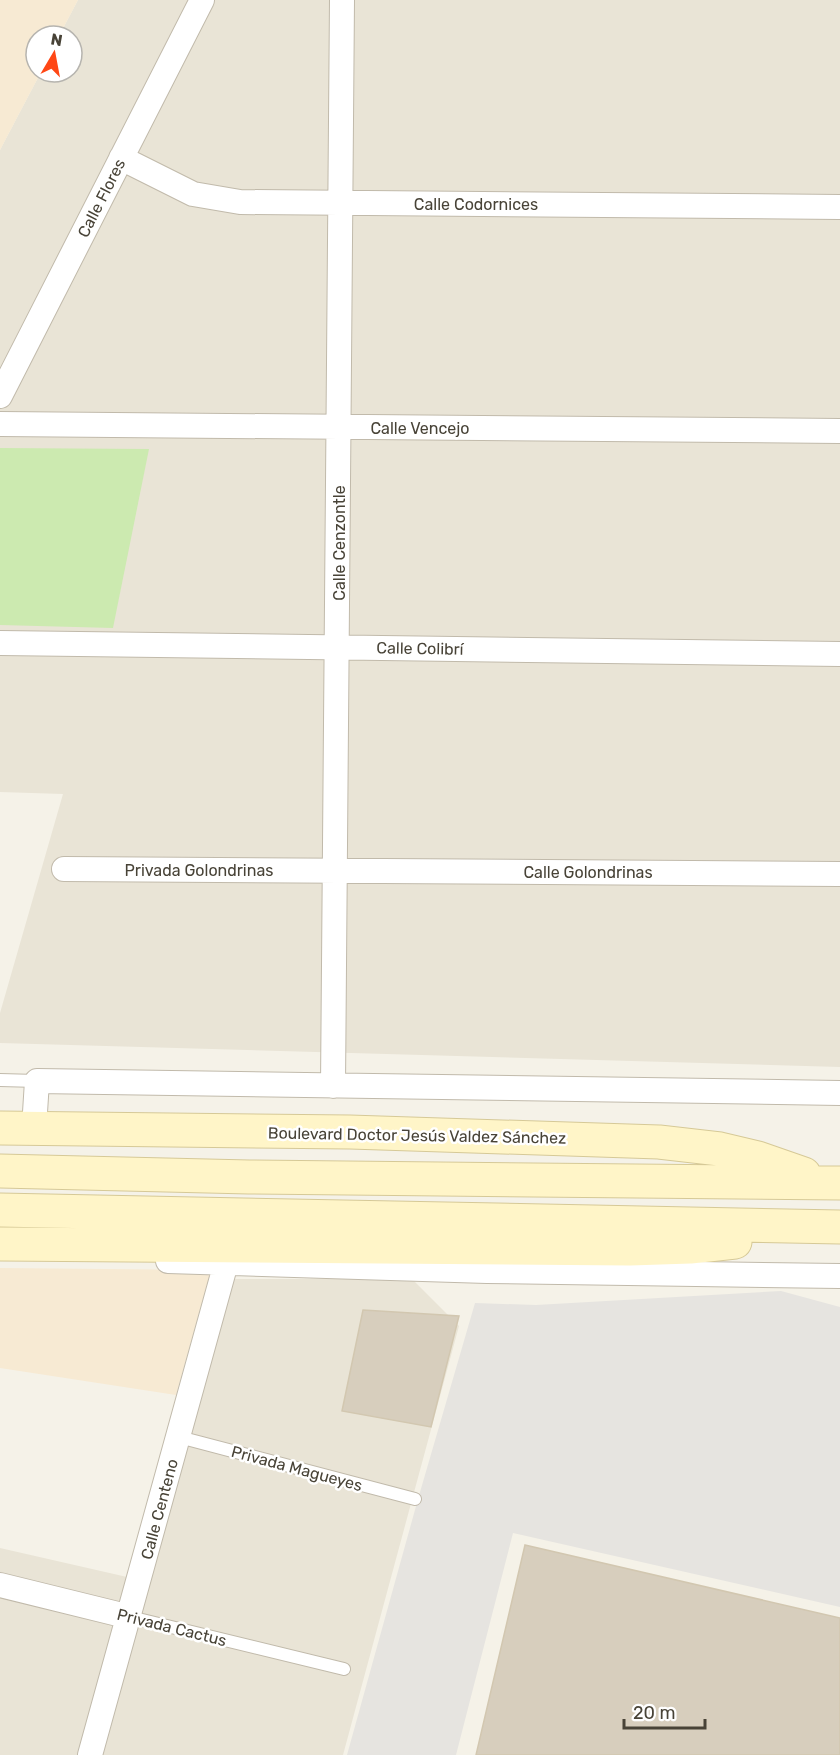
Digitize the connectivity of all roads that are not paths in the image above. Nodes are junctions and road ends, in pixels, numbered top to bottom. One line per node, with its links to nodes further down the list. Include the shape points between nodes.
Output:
1 (202, 0): 3 (street, Calle Flores)
2 (342, 0): 4 (street, Calle Cenzontle)
3 (122, 158): 4 (street, Calle Codornices, via 172,185 216,200); 6 (street, Calle Flores)
4 (342, 203): 5 (street, Calle Codornices); 8 (street, Calle Cenzontle)
5 (840, 207)
6 (0, 396)
7 (0, 424): 8 (street, Calle Vencejo)
8 (340, 427): 9 (street, Calle Vencejo); 11 (street, Calle Cenzontle)
9 (840, 431)
10 (0, 643): 11 (street, Calle Colibrí)
11 (338, 647): 12 (street, Calle Colibrí); 14 (street, Calle Cenzontle)
12 (840, 654)
13 (64, 869): 14 (street, Privada Golondrinas)
14 (335, 870): 15 (street, Calle Golondrinas); 18 (street, Calle Cenzontle)
15 (840, 874)
16 (0, 1080): 17 (lane)
17 (37, 1081): 18 (street); 21 (street)
18 (333, 1086): 19 (street)
19 (840, 1093)
20 (0, 1128): 21 (main road, Boulevard Doctor Jesús Valdez Sánchez)
21 (34, 1128): 23 (main road, Boulevard Doctor Jesús Valdez Sánchez, via 409,1133 659,1142 720,1149)
22 (0, 1171): 23 (main road, Boulevard Doctor Jesús Valdez Sánchez)
23 (834, 1183)
24 (0, 1210): 25 (main road)
25 (801, 1226): 26 (main road); 28 (main road, via 760,1237 690,1247)
26 (840, 1227)
27 (0, 1245): 28 (main road)
28 (137, 1245): 29 (street, via 157,1259)
29 (226, 1263): 30 (street); 31 (street, Calle Centeno)
30 (840, 1276)
31 (179, 1437): 32 (lane, Privada Magueyes); 34 (street, Calle Centeno)
32 (415, 1499)
33 (0, 1585): 34 (street, Privada Cactus)
34 (130, 1617): 35 (lane, Privada Cactus); 36 (street, Calle Centeno)
35 (344, 1669)
36 (90, 1755)

